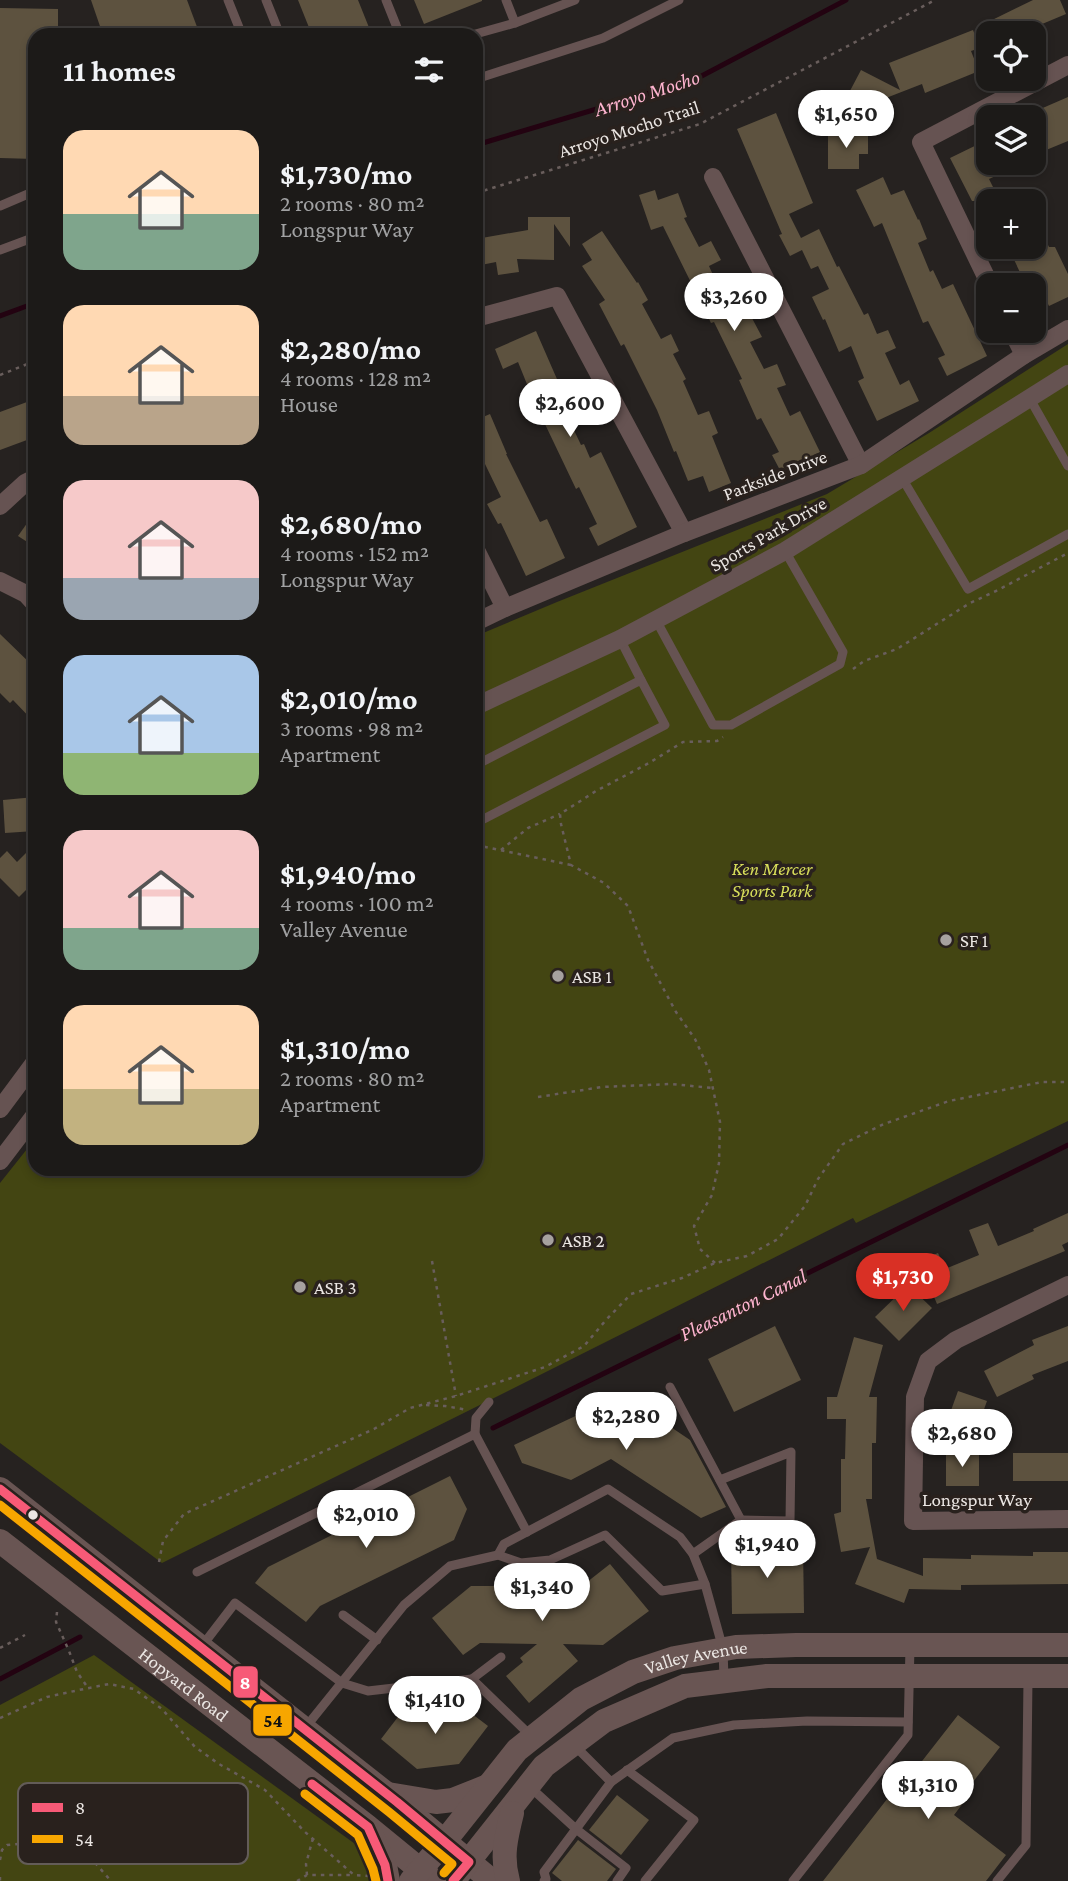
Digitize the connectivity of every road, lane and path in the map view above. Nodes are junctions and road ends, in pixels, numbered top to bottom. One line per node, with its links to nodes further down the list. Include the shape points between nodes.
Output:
1 (228, 0): 9 (lane)
2 (266, 0): 10 (lane)
3 (386, 0): 11 (lane)
4 (506, 0): 8 (lane)
5 (575, 0): 8 (lane)
6 (679, 0): 14 (lane, via 603,38)
7 (935, 0): 16 (path, Arroyo Mocho Trail, via 699,124)
8 (515, 23): 12 (lane)
9 (239, 28)
10 (277, 28)
11 (397, 28)
12 (483, 32)
13 (1068, 65): 21 (street, via 921,142)
14 (483, 77)
15 (713, 177): 30 (street)
16 (483, 191)
17 (28, 194): 18 (lane)
18 (0, 205)
19 (28, 240): 20 (lane)
20 (0, 250)
21 (984, 273)
22 (483, 316): 35 (street, via 557,296)
23 (1068, 328): 25 (street, Parkside Drive)
24 (1018, 343): 25 (street)
25 (1024, 355): 30 (street, Parkside Drive)
26 (28, 363): 28 (path)
27 (1068, 374): 29 (street, Sports Park Drive)
28 (0, 375)
29 (1030, 398): 31 (lane); 32 (street, Sports Park Drive)
30 (861, 465): 35 (street, Parkside Drive)
31 (1068, 466)
32 (902, 478): 36 (lane, via 968,589); 37 (street, Sports Park Drive)
33 (28, 482): 34 (street)
34 (0, 506)
35 (684, 533): 42 (street, Parkside Drive)
36 (1068, 534)
37 (785, 551): 44 (street, Sports Park Drive); 44 (lane, via 843,652 841,664 731,725 713,725)
38 (1068, 553): 46 (path, via 970,603 897,649)
39 (483, 564): 42 (street)
40 (0, 581): 41 (street)
41 (28, 596)
42 (505, 608): 43 (street, Parkside Drive)
43 (483, 619)
44 (656, 620): 45 (street, Sports Park Drive)
45 (620, 639): 47 (lane); 48 (street, Sports Park Drive)
46 (850, 670)
47 (641, 680): 50 (lane); 52 (lane, via 665,725)
48 (483, 703)
49 (726, 735): 51 (path, via 717,741 683,743)
50 (483, 761)
51 (560, 814): 54 (path, via 528,828); 55 (path)
52 (483, 819)
53 (483, 846): 54 (path)
54 (501, 850): 55 (path)
55 (571, 864): 58 (path, via 604,883 628,906 648,960 695,1039)
56 (28, 1071): 60 (street)
57 (1068, 1082): 64 (path, via 1042,1082 949,1101 844,1144 778,1239 747,1256)
58 (713, 1088): 59 (path, via 671,1084 602,1087); 64 (path, via 720,1122 719,1163 712,1195 694,1226 699,1249)
59 (538, 1097)
60 (0, 1109)
61 (28, 1124): 62 (street)
62 (0, 1161)
63 (432, 1261): 67 (path)
64 (715, 1263): 67 (path, via 631,1294 584,1346 545,1367)
65 (1068, 1285): 74 (street, Longspur Way, via 956,1340 928,1361 915,1396 913,1521)
66 (670, 1387): 72 (lane)
67 (456, 1396): 69 (path)
68 (489, 1402): 70 (lane)
69 (420, 1405): 70 (path); 80 (path, via 184,1514 163,1541)
70 (480, 1412): 71 (lane)
71 (475, 1434): 76 (lane); 81 (lane)
72 (720, 1480): 75 (lane); 75 (lane, via 791,1452 790,1521)
73 (0, 1489): 90 (main road, Hopyard Road)
74 (1068, 1519)
75 (741, 1520): 78 (lane)
76 (527, 1532): 78 (lane, via 608,1489 680,1537); 79 (lane, via 504,1544)
77 (0, 1541): 111 (main road, Hopyard Road)
78 (693, 1554): 82 (lane)
79 (498, 1555): 82 (lane, via 521,1563 550,1560 605,1535 662,1591); 86 (lane, via 450,1566 404,1605)
80 (159, 1562)
81 (197, 1572)
82 (705, 1584): 91 (lane)
83 (343, 1615): 86 (lane)
84 (56, 1622): 99 (path)
85 (25, 1634): 89 (path)
86 (377, 1640): 98 (lane)
87 (910, 1645): 88 (main road, Valley Avenue); 91 (main road, Valley Avenue); 93 (lane)
88 (1068, 1645)
89 (0, 1647)
90 (201, 1647): 98 (lane, via 235,1603); 102 (main road, Hopyard Road)
91 (723, 1649): 97 (lane); 103 (main road, Valley Avenue, via 634,1672 581,1699)
92 (501, 1657): 96 (lane)
93 (910, 1676): 94 (main road, Valley Avenue); 97 (main road, Valley Avenue, via 767,1676); 101 (lane)
94 (1028, 1676): 95 (main road, Valley Avenue); 134 (lane, via 1026,1845)
95 (1068, 1676)
96 (472, 1679): 98 (lane, via 368,1691); 103 (lane)
97 (724, 1681): 104 (main road, Valley Avenue, via 685,1685 604,1721)
98 (342, 1683): 102 (lane)
99 (88, 1688): 100 (path, via 47,1697); 113 (path, via 109,1684 134,1689 162,1709 195,1747 265,1790)
100 (0, 1718)
101 (908, 1722): 105 (lane, via 734,1725 673,1738); 133 (lane, via 908,1735)
102 (304, 1729): 109 (main road, Hopyard Road)
103 (533, 1738): 107 (main road, Valley Avenue, via 517,1750)
104 (573, 1744): 106 (lane); 108 (main road, Valley Avenue, via 544,1766)
105 (628, 1770): 106 (lane); 132 (lane, via 694,1820)
106 (611, 1782): 112 (lane)
107 (489, 1786): 109 (main road, via 436,1802); 114 (main road, Valley Avenue)
108 (529, 1786): 110 (main road, Valley Avenue); 112 (lane)
109 (386, 1793): 114 (main road, Hopyard Road)
110 (513, 1806): 117 (main road, Valley Avenue); 130 (main road, via 504,1845)
111 (368, 1827): 122 (main road, Hopyard Road); 123 (main road, via 386,1865)
112 (576, 1829): 124 (lane, via 544,1872); 131 (lane, via 626,1868)
113 (313, 1838): 119 (path); 121 (path)
114 (444, 1842): 117 (main road, Hopyard Road); 122 (main road, Valley Avenue)
115 (18, 1844): 116 (path, via 7,1845)
116 (0, 1860)
117 (469, 1862): 128 (main road, Valley Avenue); 129 (main road, Hopyard Road)
118 (96, 1864): 125 (path)
119 (307, 1875): 120 (path); 126 (path)
120 (345, 1875): 121 (path); 127 (path)
121 (354, 1875): 123 (path)
122 (421, 1877)
123 (383, 1879)
124 (547, 1880)
125 (111, 1881)
126 (297, 1881)
127 (346, 1881)
128 (453, 1881)
129 (492, 1881)
130 (508, 1881)
131 (617, 1881)
132 (645, 1881)
133 (793, 1881)
134 (997, 1881)

